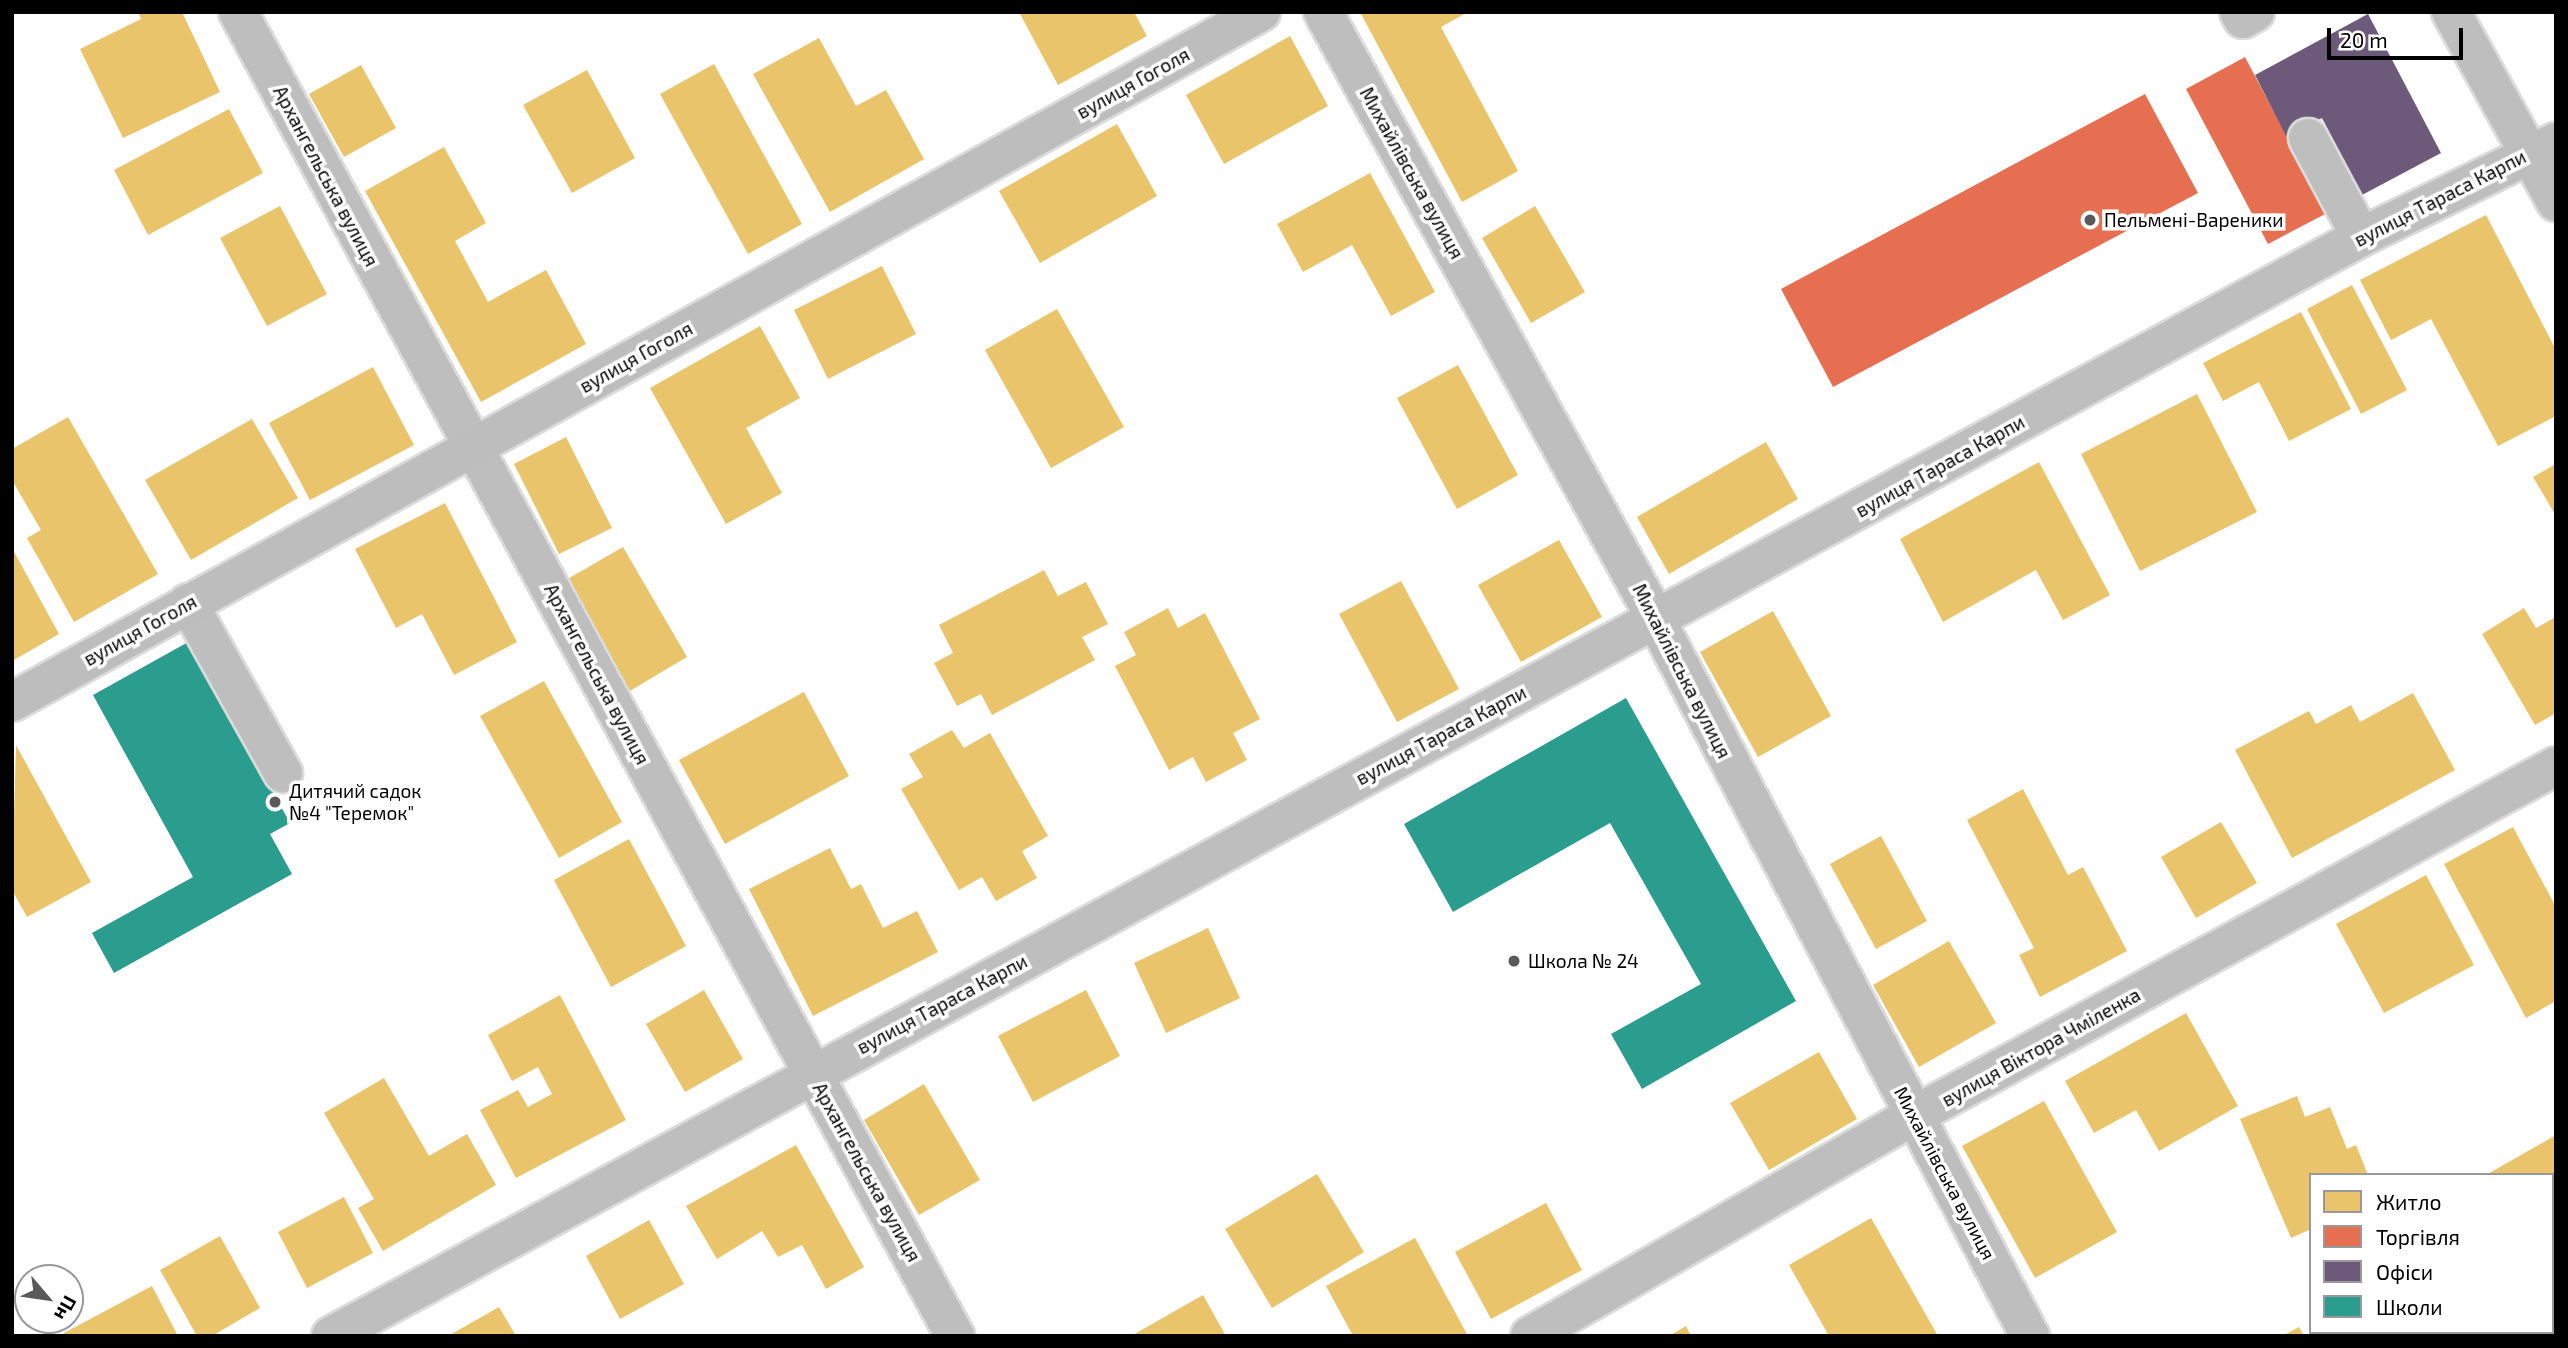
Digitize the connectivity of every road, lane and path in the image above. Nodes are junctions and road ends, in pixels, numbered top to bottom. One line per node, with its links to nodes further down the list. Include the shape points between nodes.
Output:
1 (238, 12): 11 (street, Архангельська вулиця)
2 (1261, 12): 11 (main road, вулиця Гоголя)
3 (1323, 12): 13 (street, Михайлівська вулиця)
4 (2239, 12): 5 (street, via 2242,19)
5 (2255, 12)
6 (2451, 12): 8 (street)
7 (2308, 138): 10 (street)
8 (2542, 147): 9 (street); 10 (street, вулиця Тараса Карпи)
9 (2556, 202)
10 (2361, 237): 13 (street, вулиця Тараса Карпи)
11 (473, 447): 12 (main road, вулиця Гоголя); 17 (street, Архангельська вулиця)
12 (188, 603): 14 (main road, вулиця Гоголя); 16 (street)
13 (1656, 619): 17 (street, вулиця Тараса Карпи); 18 (street, Михайлівська вулиця)
14 (12, 702)
15 (2556, 766): 18 (street, вулиця Віктора Чміленка)
16 (283, 772)
17 (813, 1074): 19 (street, вулиця Тараса Карпи); 20 (street, Архангельська вулиця)
18 (1915, 1115): 21 (street, вулиця Віктора Чміленка); 22 (street, Михайлівська вулиця)
19 (331, 1336)
20 (956, 1336)
21 (1530, 1336)
22 (2030, 1336)

